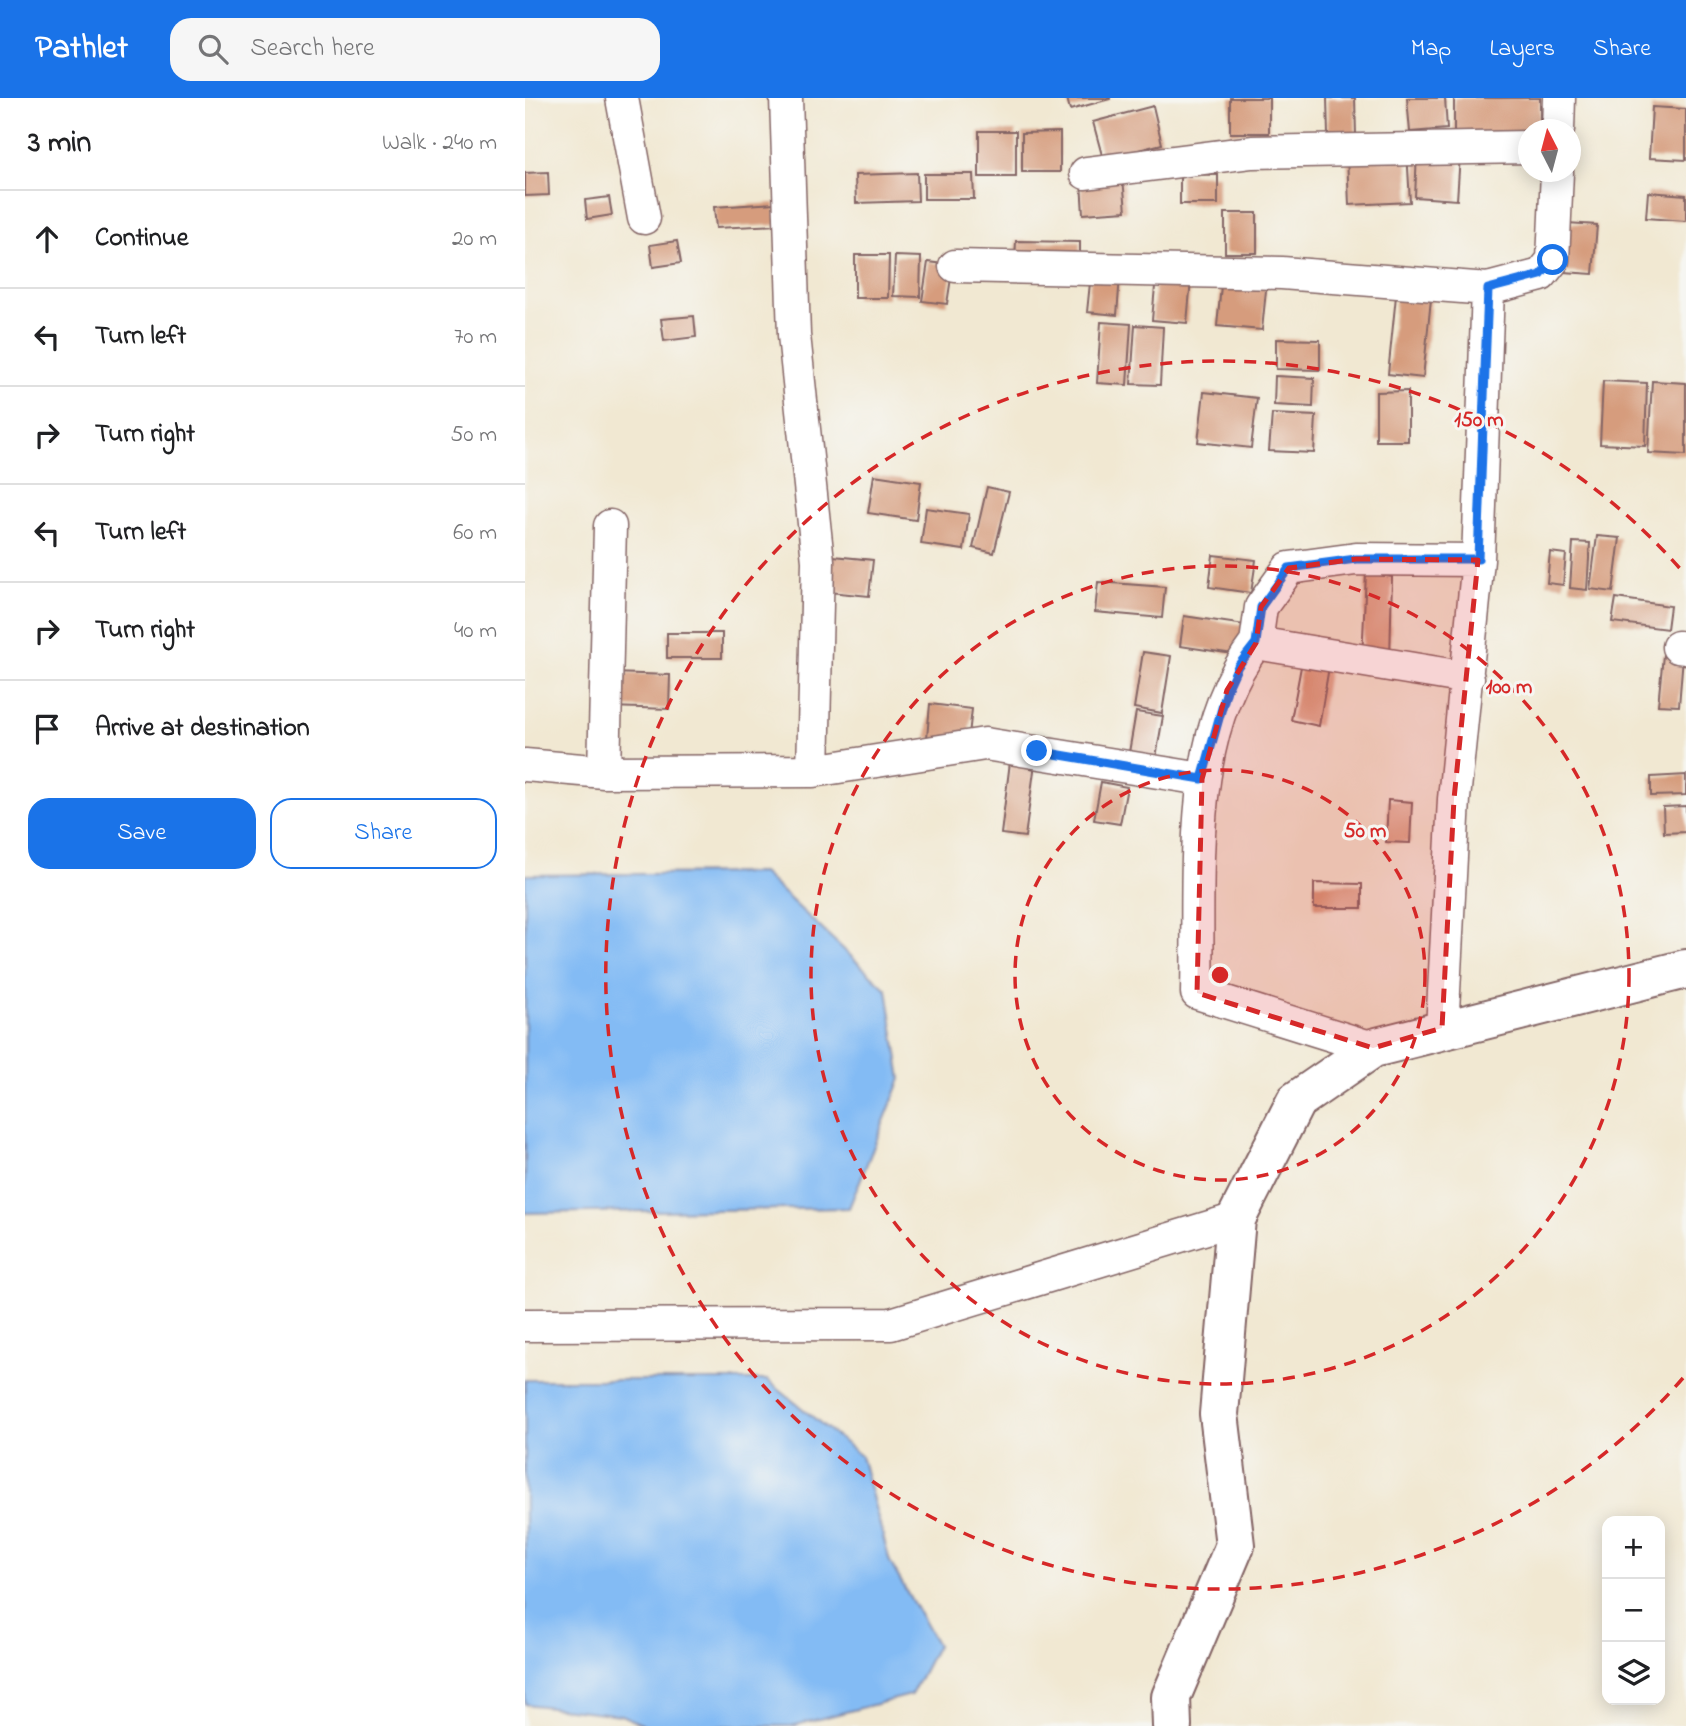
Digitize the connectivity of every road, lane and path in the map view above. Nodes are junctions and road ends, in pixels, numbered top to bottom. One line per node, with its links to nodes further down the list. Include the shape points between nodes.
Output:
1 (622, 98): 8 (street)
2 (786, 98): 16 (street, via 794,335 818,561)
3 (1559, 98): 4 (street)
4 (1558, 119)
5 (1518, 147): 6 (street, via 1252,152)
6 (1086, 173)
7 (1557, 182): 10 (street, via 1553,260 1541,275)
8 (644, 218)
9 (955, 266): 10 (street, via 1283,273)
10 (1488, 289): 12 (street)
11 (610, 526): 17 (street)
12 (1478, 559): 13 (street, via 1356,559 1289,568 1261,607); 14 (street)
13 (1256, 643): 14 (street); 18 (street, via 1227,690)
14 (1468, 678): 20 (street, via 1454,799)
15 (525, 765): 17 (street)
16 (813, 771): 17 (street); 18 (street, via 985,744)
17 (604, 772)
18 (1202, 779): 21 (street, via 1197,993)
19 (1686, 969): 20 (street)
20 (1442, 1030): 21 (street)
21 (1373, 1048): 22 (street, via 1296,1101)
22 (1236, 1219): 23 (street, via 891,1324); 24 (street, via 1219,1414 1235,1545 1171,1697)
23 (525, 1325)
24 (1172, 1726)

